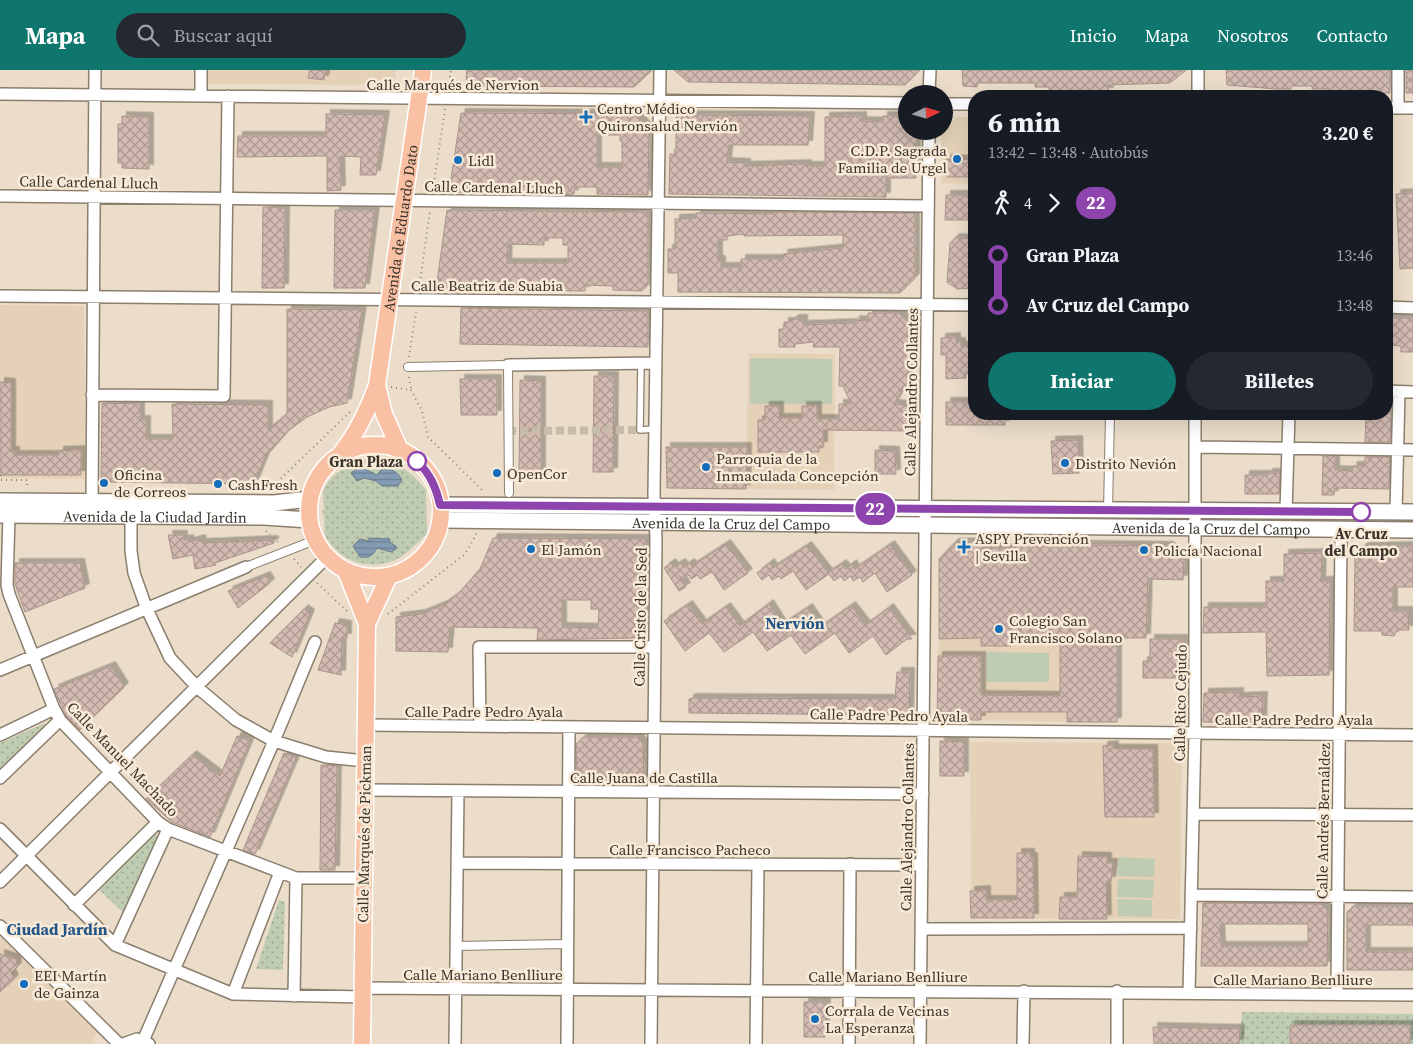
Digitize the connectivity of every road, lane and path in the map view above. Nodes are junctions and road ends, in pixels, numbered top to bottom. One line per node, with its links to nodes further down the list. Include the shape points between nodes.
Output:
1 (95, 70): 13 (street)
2 (201, 70): 14 (street)
3 (423, 70): 16 (main road, Avenida de Eduardo Dato)
4 (451, 70): 10 (path)
5 (660, 70): 17 (street, Calle Cristo de la Sed)
6 (930, 70): 9 (street)
7 (1198, 70): 11 (street)
8 (1398, 70): 18 (street)
9 (929, 85)
10 (448, 90)
11 (1198, 90)
12 (0, 94): 13 (street, Calle Marqués de Nervion)
13 (95, 95): 14 (street, Calle Marqués de Nervion); 28 (street)
14 (201, 96): 15 (street, Calle Marqués de Nervion)
15 (228, 96): 16 (street, Calle Marqués de Nervion); 29 (street)
16 (419, 98): 17 (street, Calle Marqués de Nervion); 30 (main road, Avenida de Eduardo Dato)
17 (660, 101): 19 (street, Calle Marqués de Nervion); 31 (street, Calle Cristo de la Sed)
18 (1393, 102)
19 (898, 103)
20 (953, 104): 21 (street)
21 (968, 104)
22 (446, 106): 27 (path)
23 (1393, 108): 24 (street)
24 (1413, 108)
25 (929, 140): 32 (street, Calle Alejandro Collantes)
26 (0, 196): 28 (street, Calle Cardenal Lluch)
27 (432, 196)
28 (92, 197): 29 (street, Calle Cardenal Lluch); 35 (street)
29 (227, 199): 30 (street, Calle Cardenal Lluch); 37 (street)
30 (404, 201): 31 (street, Calle Cardenal Lluch); 38 (main road, Avenida de Eduardo Dato)
31 (659, 203): 32 (street, Calle Cardenal Lluch); 39 (street, Calle Cristo de la Sed)
32 (928, 206): 40 (street, Calle Alejandro Collantes)
33 (431, 209): 36 (path)
34 (0, 296): 35 (street, Calle Beatriz de Suabia)
35 (94, 297): 37 (street, Calle Beatriz de Suabia); 54 (street)
36 (418, 297)
37 (227, 298): 38 (street, Calle Beatriz de Suabia); 54 (street, via 224,396)
38 (389, 300): 39 (street, Calle Beatriz de Suabia); 49 (main road, Avenida de Eduardo Dato)
39 (657, 302): 40 (street, Calle Beatriz de Suabia); 46 (street, Calle Cristo de la Sed)
40 (927, 304): 41 (street, Calle Beatriz de Suabia); 82 (street, Calle Alejandro Collantes)
41 (968, 305)
42 (1393, 307): 43 (street)
43 (1413, 308)
44 (416, 311): 48 (path)
45 (641, 363): 46 (street); 47 (street); 59 (lane, via 640,430)
46 (656, 363): 59 (street, Calle Cristo de la Sed)
47 (508, 365): 48 (street); 70 (street)
48 (408, 367): 50 (path)
49 (383, 386): 50 (path); 63 (main road, via 384,414); 65 (main road, via 353,439)
50 (411, 390): 69 (path, via 422,411 428,437)
51 (1393, 392): 52 (street)
52 (1399, 392): 53 (street); 62 (street)
53 (1413, 392)
54 (92, 395): 73 (street)
55 (354, 408): 68 (path)
56 (1110, 420): 75 (street)
57 (1195, 420): 60 (street, Calle Rico Cejudo)
58 (1288, 420): 61 (street)
59 (655, 429): 79 (street, Calle Cristo de la Sed)
60 (1195, 447): 61 (street); 84 (street, Calle Rico Cejudo)
61 (1288, 448): 62 (street); 76 (street)
62 (1398, 449): 64 (street); 77 (street)
63 (400, 450): 65 (main road, via 375,445); 74 (main road, via 428,473 436,488)
64 (1413, 450)
65 (340, 455): 71 (main road, via 319,475)
66 (1, 475): 67 (path, via 1,480 27,480)
67 (26, 488)
68 (268, 491)
69 (486, 493)
70 (509, 493)
71 (310, 498): 73 (main road, Avenida de la Ciudad Jardin, via 274,503); 83 (main road)
72 (0, 501): 73 (main road, Avenida de la Ciudad Jardin)
73 (92, 502)
74 (440, 512): 79 (main road, Avenida de la Cruz del Campo); 92 (main road, via 430,548 414,564)
75 (1108, 512): 82 (main road, Avenida de la Cruz del Campo); 84 (main road, Avenida de la Cruz del Campo)
76 (1286, 512): 77 (main road, Avenida de la Cruz del Campo); 84 (main road, Avenida de la Cruz del Campo)
77 (1396, 512): 78 (main road, Avenida de la Cruz del Campo)
78 (1413, 512)
79 (655, 514): 82 (main road, Avenida de la Cruz del Campo); 99 (street, Calle Cristo de la Sed)
80 (4, 515): 81 (main road, Avenida de la Ciudad Jardin); 94 (street, Calle Manuel Machado)
81 (131, 516): 83 (main road, Avenida de la Ciudad Jardin); 95 (street, via 134,574)
82 (925, 517): 84 (main road, Avenida de la Cruz del Campo); 108 (street, Calle Alejandro Collantes)
83 (309, 520): 88 (main road)
84 (1195, 520): 86 (main road, Avenida de la Cruz del Campo); 109 (street, Calle Rico Cejudo)
85 (478, 529): 96 (path, via 465,554)
86 (1341, 529): 87 (main road, Avenida de la Cruz del Campo); 110 (street, Calle Andrés Bernáldez)
87 (1413, 530)
88 (315, 540): 89 (main road); 90 (street)
89 (327, 557): 91 (main road); 102 (street)
90 (246, 567): 95 (street)
91 (346, 571): 92 (main road, via 367,577); 97 (main road)
92 (389, 576): 97 (main road)
93 (312, 579): 97 (path, via 342,609)
94 (4, 590): 100 (street, Calle Manuel Machado)
95 (146, 607): 100 (street); 102 (street, via 170,658)
96 (386, 616)
97 (360, 620): 104 (main road, Calle Marqués de Pickman)
98 (315, 642): 113 (street)
99 (655, 647): 105 (street, via 479,647); 107 (street, Calle Cristo de la Sed)
100 (33, 657): 101 (street); 103 (street, Calle Manuel Machado)
101 (0, 670)
102 (198, 688): 113 (street, via 236,720); 115 (street)
103 (57, 714): 111 (street); 115 (street, Calle Manuel Machado); 116 (street)
104 (366, 725): 105 (street, Calle Padre Pedro Ayala); 114 (main road, Calle Marqués de Pickman)
105 (480, 726): 106 (street, Calle Padre Pedro Ayala)
106 (569, 727): 107 (street, Calle Padre Pedro Ayala); 119 (street)
107 (654, 728): 108 (street, Calle Padre Pedro Ayala); 120 (street, Calle Cristo de la Sed)
108 (923, 730): 109 (street, Calle Padre Pedro Ayala); 121 (street, Calle Alejandro Collantes)
109 (1195, 733): 110 (street, Calle Padre Pedro Ayala); 122 (street, Calle Rico Cejudo)
110 (1339, 734): 112 (street, Calle Padre Pedro Ayala); 123 (street, Calle Andrés Bernáldez)
111 (0, 735)
112 (1413, 735)
113 (274, 741): 114 (street, via 326,757); 128 (street)
114 (365, 760): 117 (main road, Calle Marqués de Pickman)
115 (111, 774): 125 (street, Calle Manuel Machado); 129 (street)
116 (0, 778)
117 (365, 790): 118 (street, Calle Juana de Castilla); 137 (main road, Calle Marqués de Pickman)
118 (458, 791): 119 (street, Calle Juana de Castilla); 130 (street)
119 (568, 792): 120 (street, Calle Juana de Castilla); 131 (street)
120 (653, 792): 121 (street, Calle Juana de Castilla); 132 (street, Calle Cristo de la Sed)
121 (923, 794): 135 (street, Calle Alejandro Collantes)
122 (1193, 814): 123 (street); 140 (street, Calle Rico Cejudo)
123 (1338, 814): 124 (street); 141 (street, Calle Andrés Bernáldez)
124 (1413, 815)
125 (158, 822): 127 (street, Calle Manuel Machado); 143 (street)
126 (0, 829): 129 (street)
127 (168, 829): 128 (street, Calle Manuel Machado); 148 (street)
128 (226, 852): 136 (street, Calle Manuel Machado); 150 (street)
129 (26, 857): 138 (street); 143 (street)
130 (457, 863): 131 (street, Calle Francisco Pacheco); 149 (street)
131 (568, 863): 132 (street, Calle Francisco Pacheco); 147 (street)
132 (652, 864): 133 (street, Calle Francisco Pacheco); 153 (street, Calle Cristo de la Sed)
133 (758, 864): 134 (street, Calle Francisco Pacheco); 154 (street)
134 (850, 864): 135 (street, Calle Francisco Pacheco); 155 (street)
135 (922, 865): 146 (street, Calle Alejandro Collantes)
136 (280, 872): 139 (street, Calle Manuel Machado); 161 (street)
137 (364, 878): 139 (street, Calle Manuel Machado); 159 (main road, Calle Marqués de Pickman)
138 (0, 882)
139 (294, 882): 139 (street, via 280,884 239,990 290,992); 164 (street)
140 (1191, 895): 141 (street); 145 (street, Calle Rico Cejudo)
141 (1338, 896): 142 (street); 162 (street, Calle Andrés Bernáldez)
142 (1413, 897)
143 (74, 905): 148 (street)
144 (0, 926): 166 (street)
145 (1191, 928): 146 (street); 160 (street, Calle Rico Cejudo)
146 (922, 929): 158 (street, Calle Alejandro Collantes)
147 (568, 944): 149 (street); 152 (street)
148 (116, 945): 150 (street)
149 (456, 946): 151 (street)
150 (176, 969): 161 (street); 165 (street)
151 (455, 988): 152 (street, Calle Mariano Benlliure); 159 (street, Calle Mariano Benlliure); 169 (street)
152 (568, 989): 153 (street, Calle Mariano Benlliure); 170 (street)
153 (651, 990): 154 (street, Calle Mariano Benlliure); 171 (street, Calle Cristo de la Sed)
154 (756, 990): 155 (street, Calle Mariano Benlliure); 172 (street)
155 (849, 991): 158 (street, Calle Mariano Benlliure); 173 (street)
156 (1024, 991): 157 (street, Calle Mariano Benlliure); 158 (street, Calle Mariano Benlliure); 175 (street)
157 (1117, 991): 160 (street, Calle Mariano Benlliure); 176 (street)
158 (921, 992): 174 (street, Calle Alejandro Collantes)
159 (363, 993): 164 (street, Calle Mariano Benlliure); 168 (main road, Calle Marqués de Pickman)
160 (1189, 993): 162 (street, Calle Mariano Benlliure)
161 (232, 994): 164 (street, Calle Mariano Benlliure)
162 (1337, 994): 163 (street, Calle Mariano Benlliure)
163 (1413, 995)
164 (294, 996)
165 (146, 1042): 167 (street, via 131,1040)
166 (119, 1044)
167 (123, 1044)
168 (362, 1044)
169 (454, 1044)
170 (567, 1044)
171 (650, 1044)
172 (756, 1044)
173 (848, 1044)
174 (920, 1044)
175 (1023, 1044)
176 (1117, 1044)

